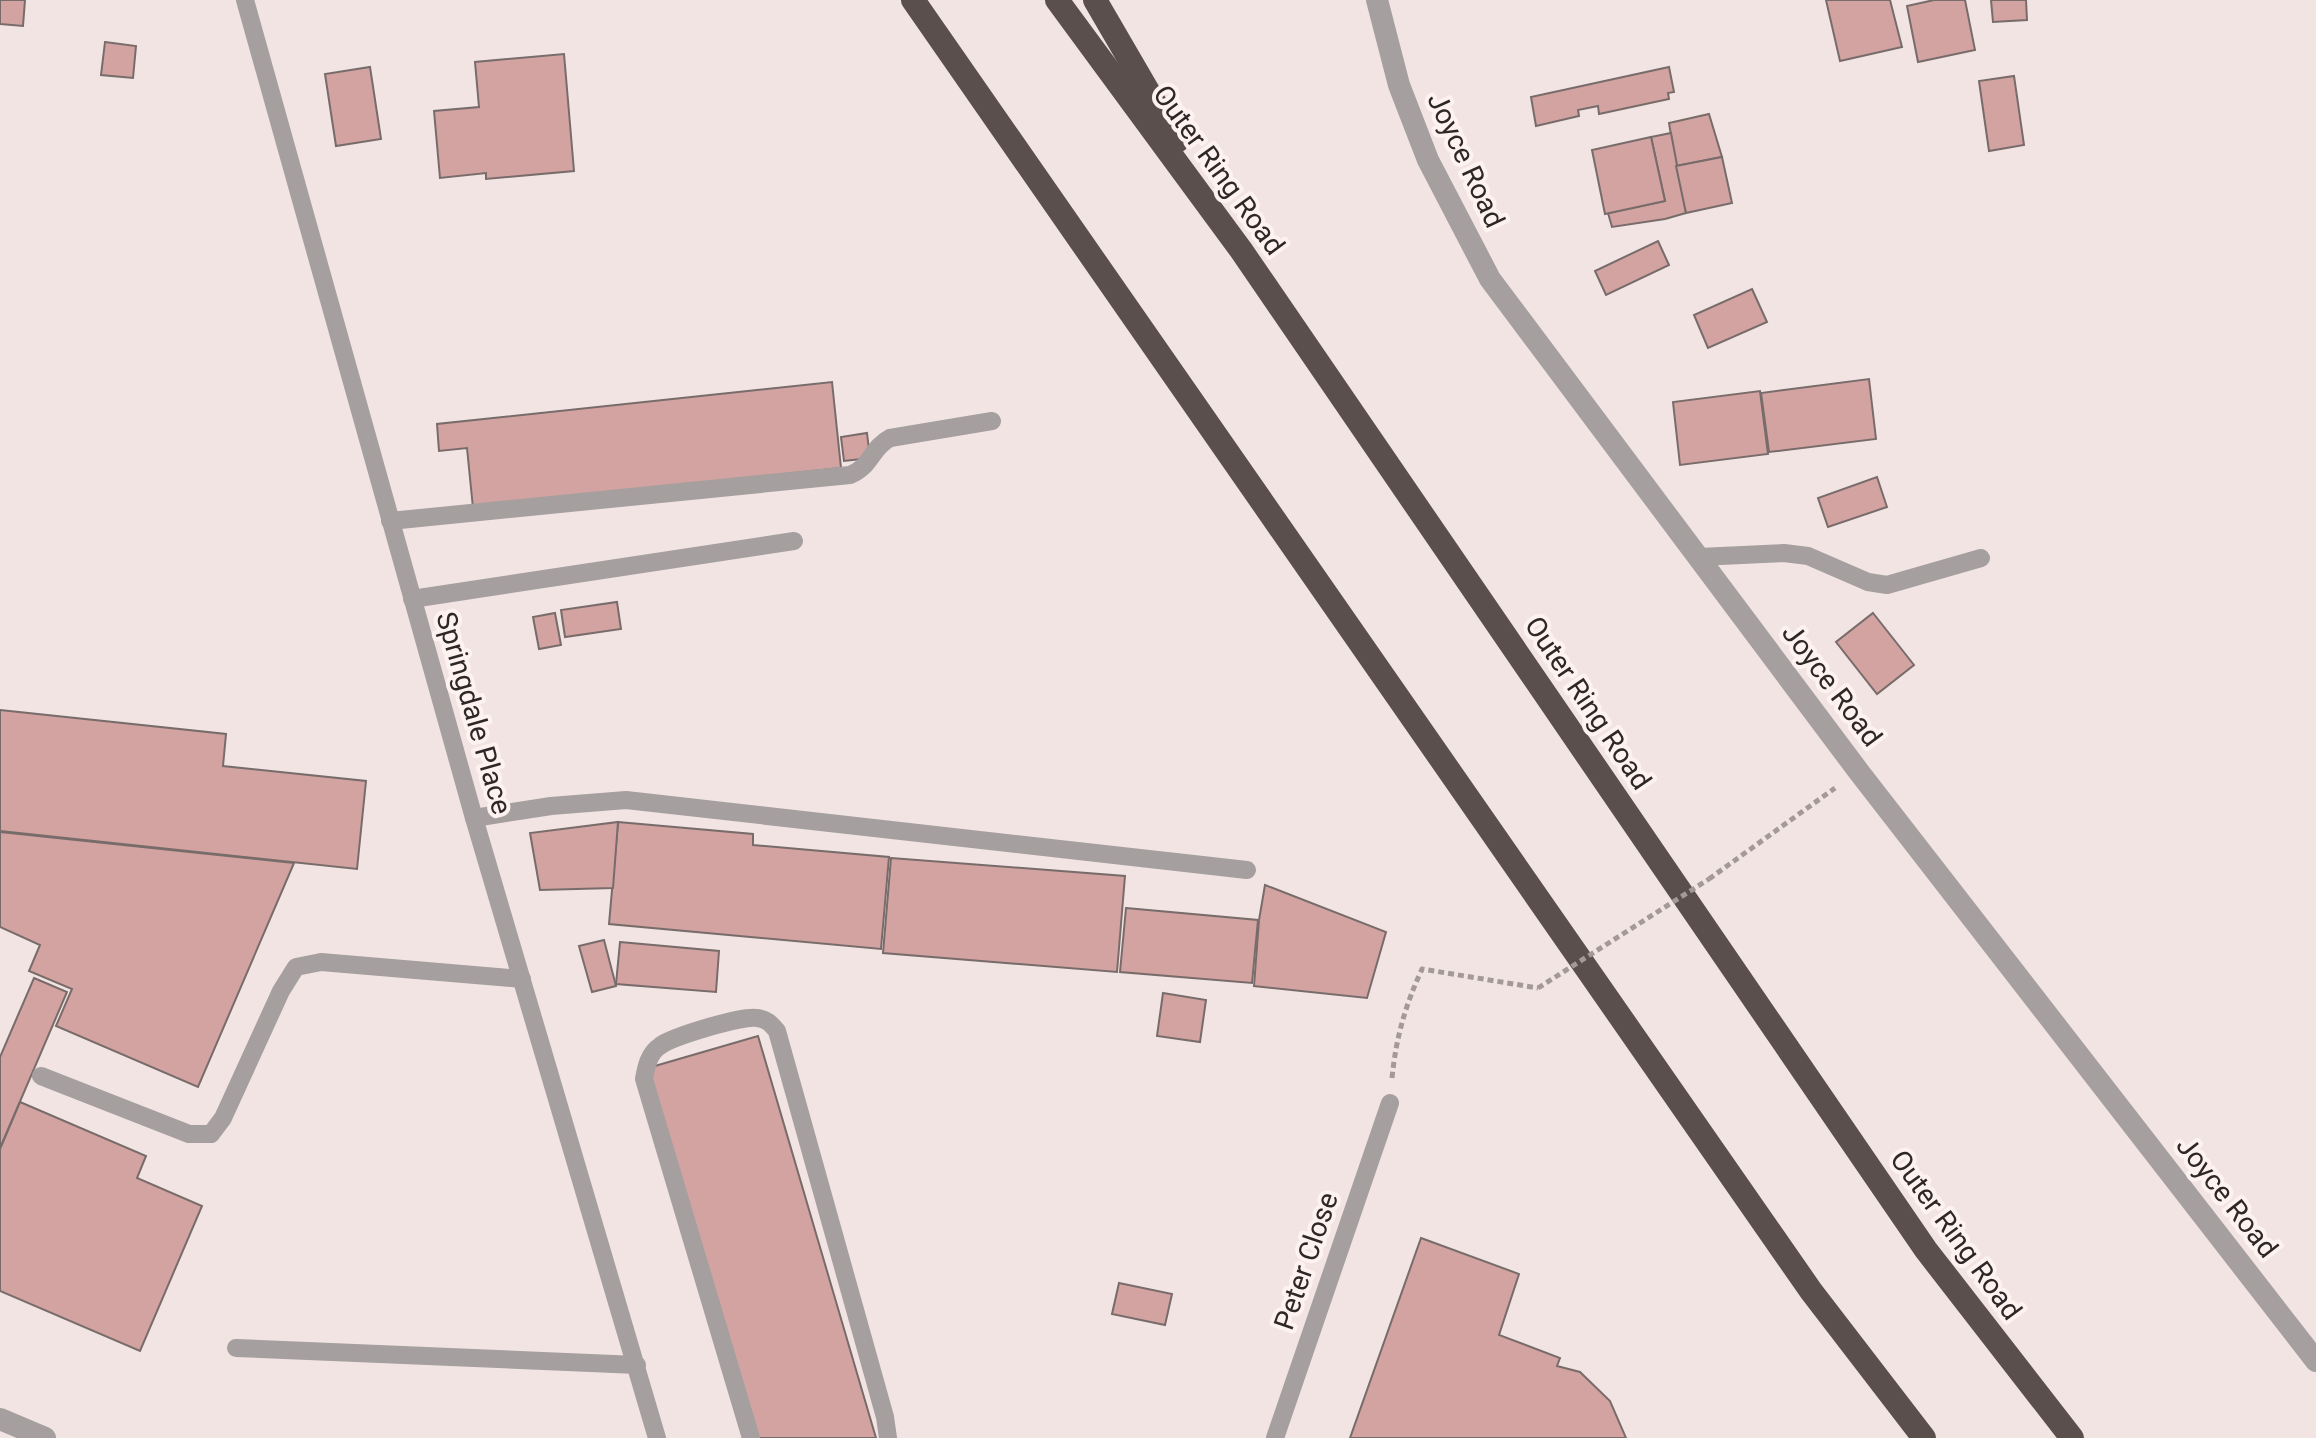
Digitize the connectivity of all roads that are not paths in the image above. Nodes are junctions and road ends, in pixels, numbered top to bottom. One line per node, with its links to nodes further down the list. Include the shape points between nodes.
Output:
1 (245, 0): 8 (lane, Springdale Place)
2 (913, 0): 27 (highway, via 1811,1291)
3 (1057, 0): 6 (highway, Outer Ring Road)
4 (1095, 0): 6 (highway)
5 (1377, 0): 10 (street, Joyce Road, via 1399,85 1428,160 1490,279)
6 (1241, 250): 28 (highway, Outer Ring Road, via 1926,1250)
7 (992, 421): 8 (lane, via 890,438 880,443 862,470 850,475)
8 (390, 521): 12 (lane, Springdale Place)
9 (794, 541): 12 (lane)
10 (1699, 557): 11 (lane, via 1808,556 1887,585); 19 (street, Joyce Road)
11 (1981, 558)
12 (412, 599): 13 (lane, Springdale Place)
13 (474, 818): 14 (lane, via 626,800); 15 (lane, Springdale Place)
14 (1247, 870)
15 (522, 979): 16 (lane, via 321,962 296,967 211,1134 189,1134); 20 (lane, Springdale Place)
16 (41, 1076)
17 (1390, 1103): 26 (lane, Peter Close)
18 (236, 1348): 20 (lane)
19 (2316, 1361)
20 (637, 1365): 23 (lane, Springdale Place)
21 (0, 1419): 22 (street)
22 (45, 1438)
23 (657, 1438)
24 (751, 1438): 25 (lane, via 644,1079 660,1045 754,1017 777,1031)
25 (888, 1438)
26 (1275, 1438)
27 (1924, 1438)
28 (2072, 1438)

